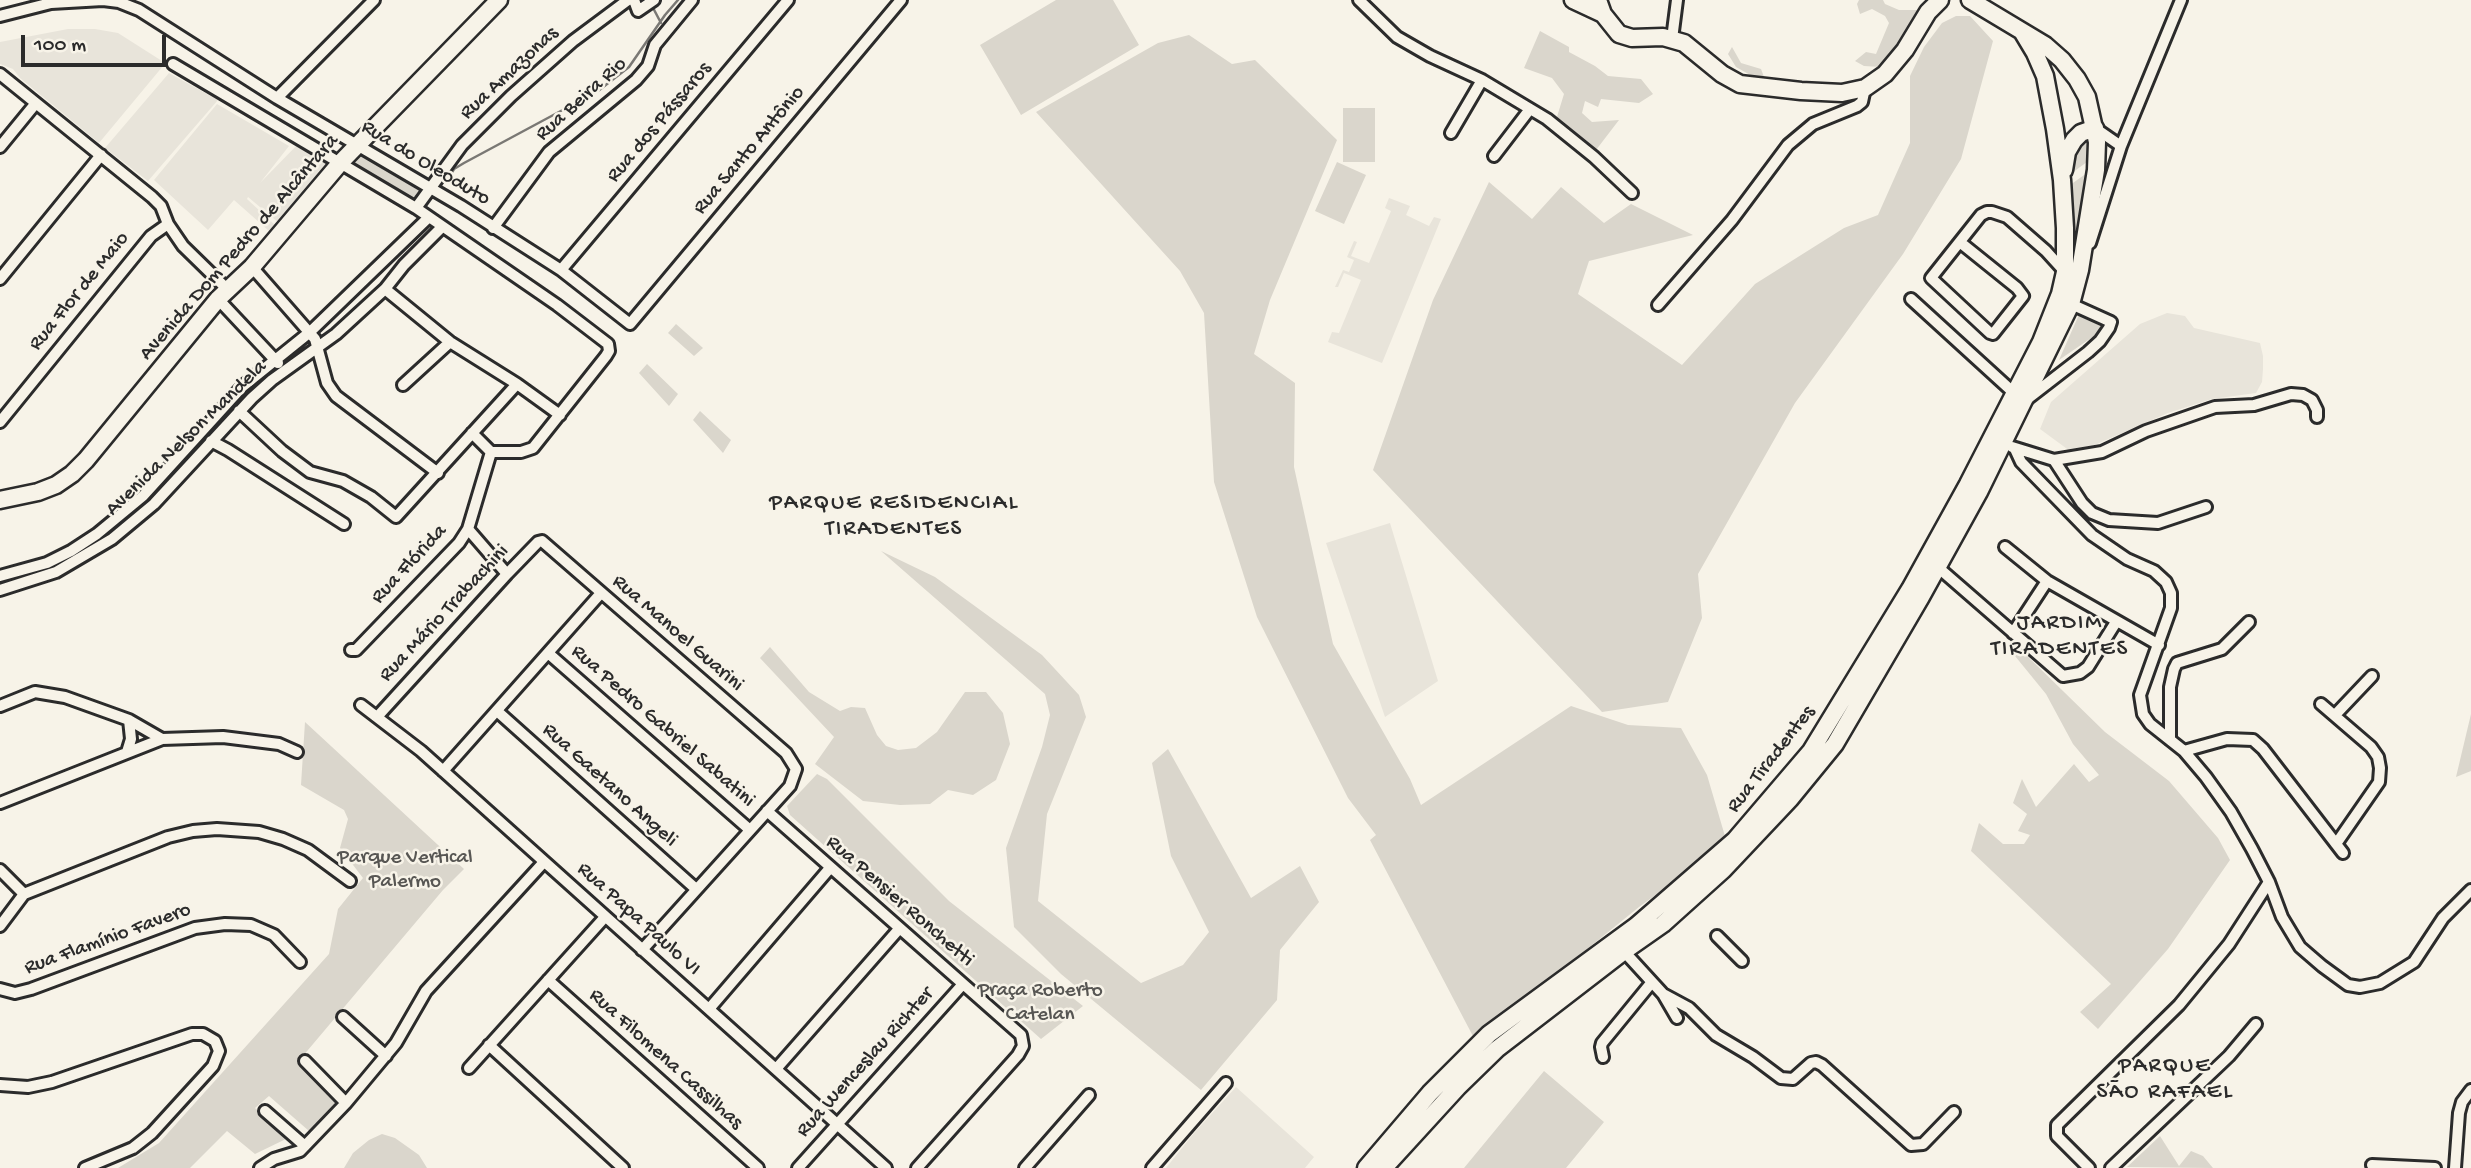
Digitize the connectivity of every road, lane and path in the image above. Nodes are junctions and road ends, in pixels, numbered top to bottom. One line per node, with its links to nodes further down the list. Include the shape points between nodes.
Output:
1 (374, 0): 23 (street)
2 (499, 0): 28 (street, Avenida Dom Pedro de Alcântara)
3 (628, 0): 35 (street, Rua Amazonas, via 536,71 462,145)
4 (634, 0): 5 (street, via 641,9)
5 (654, 0)
6 (692, 0): 41 (street, Rua Beira Rio, via 655,45 648,66 636,80 549,152)
7 (788, 0): 46 (street, Rua dos Pássaros)
8 (901, 0): 55 (street, Rua Santo Antônio)
9 (1359, 0): 21 (street, via 1397,37)
10 (1677, 0): 18 (street)
11 (1940, 0): 22 (street, via 1896,63)
12 (1970, 0): 17 (street, Rua Tiradentes)
13 (2181, 0): 29 (street, Rua Tiradentes)
14 (50, 1): 16 (street, Rua do Oleoduto); 23 (street, Rua do Oleoduto, via 103,0 139,10)
15 (1591, 4): 18 (street, via 1623,36)
16 (0, 16)
17 (2021, 31): 26 (street, Rua Tiradentes, via 2053,51 2070,69 2087,97); 34 (street, via 2045,76)
18 (1672, 39): 22 (street, via 1740,83 1821,93)
19 (173, 64): 33 (street, Rua do Oleoduto)
20 (0, 74): 24 (street)
21 (1482, 80): 25 (street); 27 (street)
22 (1865, 88): 53 (street, via 1857,106 1813,124 1799,135)
23 (277, 98): 28 (street, Rua do Oleoduto)
24 (36, 103): 30 (street); 31 (street)
25 (1530, 109): 32 (street); 36 (street)
26 (2095, 128): 29 (street); 34 (street, via 2074,140); 47 (street, Rua Tiradentes, via 2096,165)
27 (1451, 133)
28 (357, 146): 33 (street, Avenida Dom Pedro de Alcântara); 35 (street, Rua do Oleoduto)
29 (2122, 146): 47 (street, Rua Tiradentes)
30 (0, 147)
31 (101, 155): 39 (street, via 161,206); 48 (street)
32 (1494, 156)
33 (341, 162): 37 (street, Rua do Oleoduto); 45 (street, Avenida Dom Pedro de Alcântara)
34 (2062, 180): 43 (street, Rua Tiradentes)
35 (429, 187): 37 (street, Rua Amazonas); 41 (street, Rua do Oleoduto)
36 (1632, 192)
37 (415, 208): 38 (street, Rua do Oleoduto)
38 (428, 218): 40 (street, Rua do Oleoduto); 56 (street, Avenida Nelson Mandela)
39 (168, 224): 50 (street); 67 (street, Rua Flor de Maio, via 151,236)
40 (442, 228): 49 (street, Avenida Nelson Mandela); 65 (street, Rua do Oleoduto, via 605,341 606,356)
41 (493, 228): 46 (street, Rua do Oleoduto)
42 (1961, 243): 42 (street, via 2023,296 1993,334 1932,279); 44 (street, via 1981,215 1992,212 2007,218)
43 (2065, 247): 44 (street); 47 (street, Rua Tiradentes)
44 (2046, 251): 47 (street)
45 (252, 267): 50 (street, Avenida Dom Pedro de Alcântara); 56 (street)
46 (561, 271): 55 (street, Rua do Oleoduto)
47 (2072, 271): 52 (street, Rua Tiradentes); 54 (street, Rua Tiradentes)
48 (0, 279)
49 (385, 289): 57 (street); 58 (street, Avenida Nelson Mandela)
50 (223, 294): 59 (street); 74 (street, Avenida Dom Pedro de Alcântara, via 72,474 38,492)
51 (1910, 299): 63 (street)
52 (2071, 304): 54 (street); 63 (street, Rua Tiradentes); 63 (street, Rua Tiradentes, via 2111,322 2106,333)
53 (1658, 305)
54 (2051, 320): 63 (street, Rua Tiradentes)
55 (628, 323)
56 (310, 332): 58 (street); 59 (street, Avenida Nelson Mandela)
57 (450, 342): 61 (street); 62 (street)
58 (318, 348): 60 (street, Avenida Nelson Mandela); 73 (street, via 327,383 336,396)
59 (276, 359): 60 (street); 82 (street, Avenida Nelson Mandela, via 243,386 153,487 97,534 47,563)
60 (283, 371): 64 (street, Avenida Nelson Mandela)
61 (517, 384): 65 (street); 68 (street)
62 (403, 385)
63 (2019, 398): 70 (street, Rua Tiradentes); 80 (street, Rua Tiradentes)
64 (239, 411): 69 (street, Avenida Nelson Mandela); 73 (street, via 310,472 343,481 396,517)
65 (560, 415): 71 (street, via 533,448)
66 (2317, 417): 72 (street, via 2312,400 2291,394 2254,405 2215,407 2146,430 2102,452)
67 (0, 422)
68 (472, 433): 71 (street); 73 (street)
69 (211, 441): 76 (street); 84 (street, Avenida Nelson Mandela, via 154,504 111,539 56,572)
70 (2009, 446): 72 (street); 80 (street, Rua Tiradentes); 89 (street, via 2092,535 2166,582 2171,608)
71 (491, 452): 77 (street, Rua Flórida)
72 (2054, 460): 75 (street, via 2082,503 2109,520 2158,523)
73 (438, 473)
74 (0, 500)
75 (2206, 507)
76 (344, 524)
77 (468, 529): 81 (street); 90 (street, Rua Flórida, via 356,650)
78 (544, 542): 81 (street, Rua Mário Trabachini, via 538,542); 85 (street, Rua Manoel Guarini)
79 (2006, 547): 83 (street)
80 (1932, 563): 88 (street); 121 (street, Rua Tiradentes, via 1811,751 1734,849 1682,888)
81 (507, 574): 98 (street, Rua Mário Trabachini)
82 (0, 576)
83 (2047, 581): 86 (street); 88 (street)
84 (0, 590)
85 (601, 593): 91 (street); 107 (street, Rua Manoel Guarini, via 786,753 795,775)
86 (2116, 622): 88 (street, via 2088,667 2069,676 2057,672); 89 (street)
87 (2249, 622): 101 (street, via 2222,649 2178,663 2170,687)
88 (2013, 633)
89 (2159, 645): 101 (street, via 2145,678 2140,706 2150,724)
90 (351, 650)
91 (548, 653): 96 (street); 108 (street, Rua Pedro Gabriel Sabatini)
92 (2372, 676): 97 (street)
93 (2321, 704): 97 (street)
94 (361, 705): 98 (street, Rua Papa Paulo VI)
95 (0, 706): 99 (street, via 35,692 65,697)
96 (497, 711): 105 (street); 114 (street, Rua Gaetano Angeli)
97 (2335, 715): 102 (street, via 2371,747 2380,768 2379,782 2340,849 2253,740 2227,739)
98 (377, 717): 105 (street, Rua Papa Paulo VI)
99 (129, 720): 100 (street); 103 (street)
100 (162, 738): 103 (street); 104 (street, via 223,737 279,744)
101 (2170, 740): 102 (street)
102 (2184, 751): 113 (street, via 2231,812)
103 (127, 752): 106 (street)
104 (297, 752)
105 (443, 771): 109 (street, Rua Papa Paulo VI)
106 (0, 803)
107 (767, 811): 108 (street); 110 (street, Rua Pensier Ronchetti)
108 (750, 830): 114 (street)
109 (543, 863): 117 (street, Rua Papa Paulo VI); 138 (street, via 426,991)
110 (830, 868): 119 (street, Rua Pensier Ronchetti); 131 (street)
111 (0, 870): 116 (street)
112 (351, 881): 116 (street, via 295,843 258,832 217,829 169,837)
113 (2269, 882): 115 (street, via 2300,947 2336,978 2360,987 2380,983 2414,962 2443,919); 165 (street, via 2229,943 2179,1005 2059,1121 2057,1136)
114 (696, 890): 122 (street)
115 (2471, 890)
116 (24, 894): 118 (street)
117 (605, 917): 122 (street, Rua Papa Paulo VI); 125 (street)
118 (0, 926)
119 (899, 929): 127 (street, Rua Pensier Ronchetti); 142 (street)
120 (1717, 936): 123 (street)
121 (1619, 946): 126 (street); 130 (street, Rua Tiradentes)
122 (642, 950): 131 (street, Rua Papa Paulo VI)
123 (1742, 961)
124 (300, 962): 128 (street, Rua Flamínio Favero, via 268,932 251,925 225,924 195,928 32,989 15,993)
125 (548, 980): 136 (street); 157 (street, Rua Filomena Cassilhas)
126 (1652, 982): 129 (street); 139 (street, via 1602,1043)
127 (963, 984): 150 (street, Rua Wenceslau Richter); 160 (street, Rua Pensier Ronchetti, via 1021,1035 1023,1046)
128 (0, 989)
129 (1663, 994): 133 (street); 149 (street, via 1689,1008 1716,1035 1781,1079 1793,1079 1811,1063 1822,1065 1911,1144 1923,1144)
130 (1542, 1005): 135 (street, Rua Tiradentes); 137 (street, Rua Tiradentes)
131 (709, 1009): 142 (street, Rua Papa Paulo VI)
132 (343, 1017): 138 (street)
133 (1677, 1018)
134 (2256, 1024): 166 (street, via 2229,1056)
135 (1485, 1038): 137 (street); 151 (street, Rua Tiradentes)
136 (489, 1045): 141 (street); 156 (street)
137 (1493, 1053): 151 (street, Rua Tiradentes)
138 (386, 1056): 147 (street)
139 (1603, 1057)
140 (305, 1061): 147 (street)
141 (469, 1068)
142 (776, 1069): 150 (street, Rua Papa Paulo VI)
143 (1226, 1083): 162 (street)
144 (0, 1085): 154 (street, via 27,1087 52,1082 192,1034 215,1041 219,1051 213,1066 152,1133 133,1148)
145 (2471, 1090): 168 (street, via 2459,1113)
146 (1089, 1095): 161 (street)
147 (346, 1103): 152 (street)
148 (265, 1111): 152 (street)
149 (1954, 1112)
150 (837, 1122): 158 (street, Rua Wenceslau Richter); 159 (street, Rua Papa Paulo VI)
151 (1413, 1123): 163 (street, Rua Tiradentes); 164 (street, Rua Tiradentes)
152 (305, 1146): 155 (street)
153 (2372, 1166): 167 (street)
154 (85, 1168)
155 (260, 1168)
156 (623, 1168)
157 (758, 1168)
158 (798, 1168)
159 (886, 1168)
160 (917, 1168)
161 (1024, 1168)
162 (1152, 1168)
163 (1366, 1168)
164 (1384, 1168)
165 (2089, 1168)
166 (2111, 1168)
167 (2435, 1168)
168 (2455, 1168)

